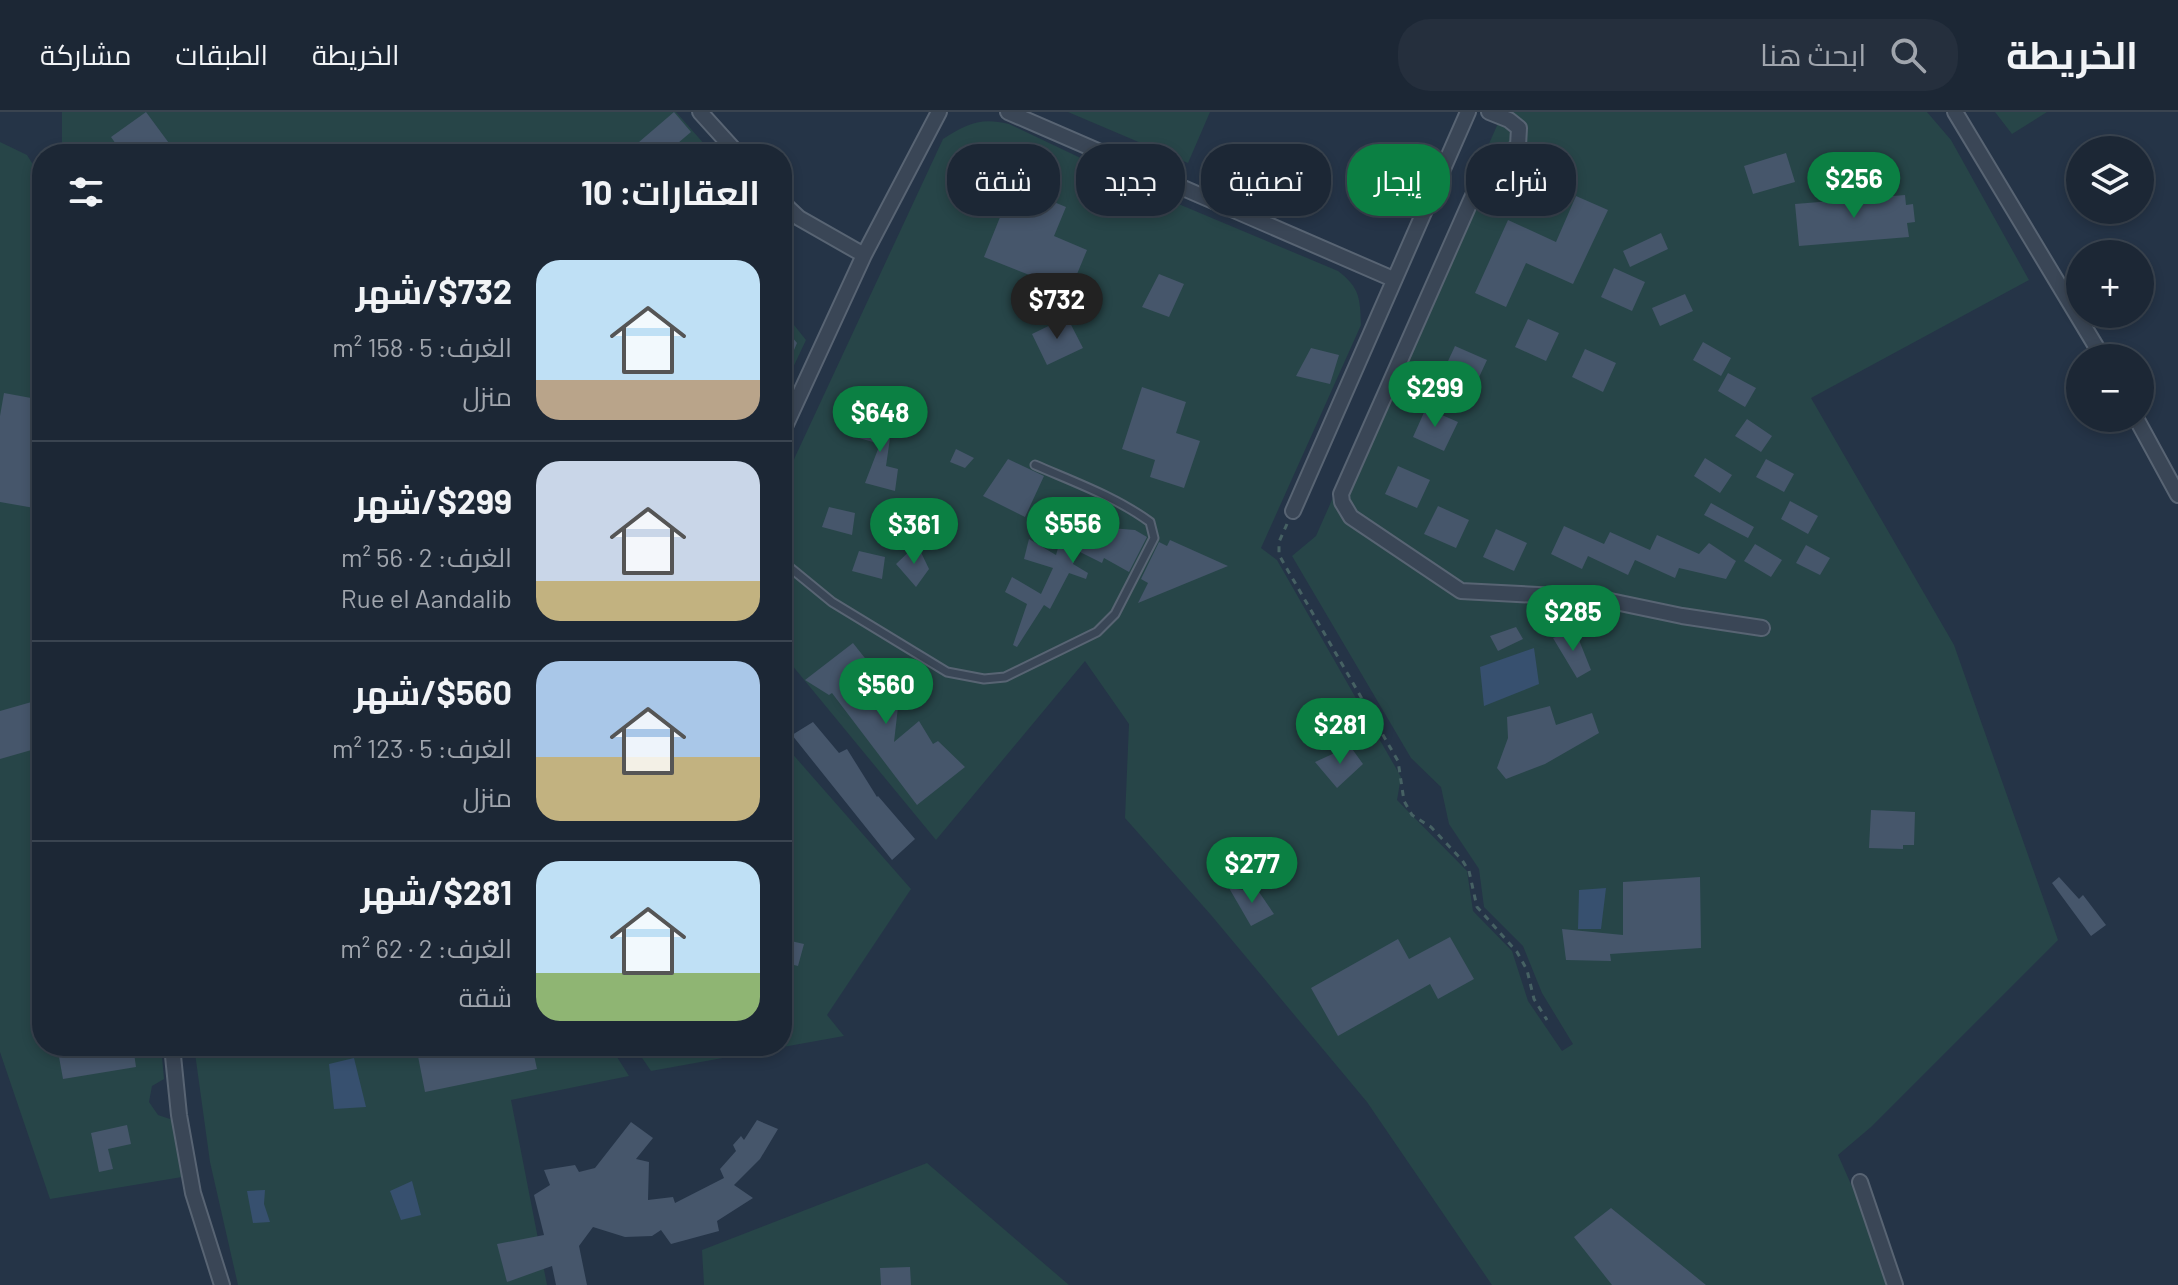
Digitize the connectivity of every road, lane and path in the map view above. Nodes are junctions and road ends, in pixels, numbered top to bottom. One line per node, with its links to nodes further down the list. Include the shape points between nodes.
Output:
1 (700, 112): 7 (street)
2 (939, 112): 9 (street)
3 (1008, 112): 10 (street)
4 (1468, 112): 10 (street)
5 (1489, 112): 18 (street, via 1519,128 1518,146 1484,172 1341,494 1345,509 1461,591 1596,598)
6 (1955, 112): 11 (street)
7 (729, 144)
8 (792, 211): 9 (street)
9 (864, 255): 12 (street)
10 (1393, 279): 16 (street)
11 (2095, 344)
12 (792, 411)
13 (2144, 432): 15 (street)
14 (1035, 465): 17 (lane, via 1139,514 1150,522 1154,538 1115,614 1097,632 1005,677 947,672 832,602)
15 (2178, 495)
16 (1293, 511): 19 (path, via 1279,542 1286,570 1398,761 1404,801 1412,815 1462,860 1477,907 1517,952)
17 (792, 569)
18 (1762, 628)
19 (1547, 1020)
20 (173, 1056): 22 (street, via 193,1193)
21 (1860, 1182): 23 (street)
22 (222, 1285)
23 (1895, 1285)

